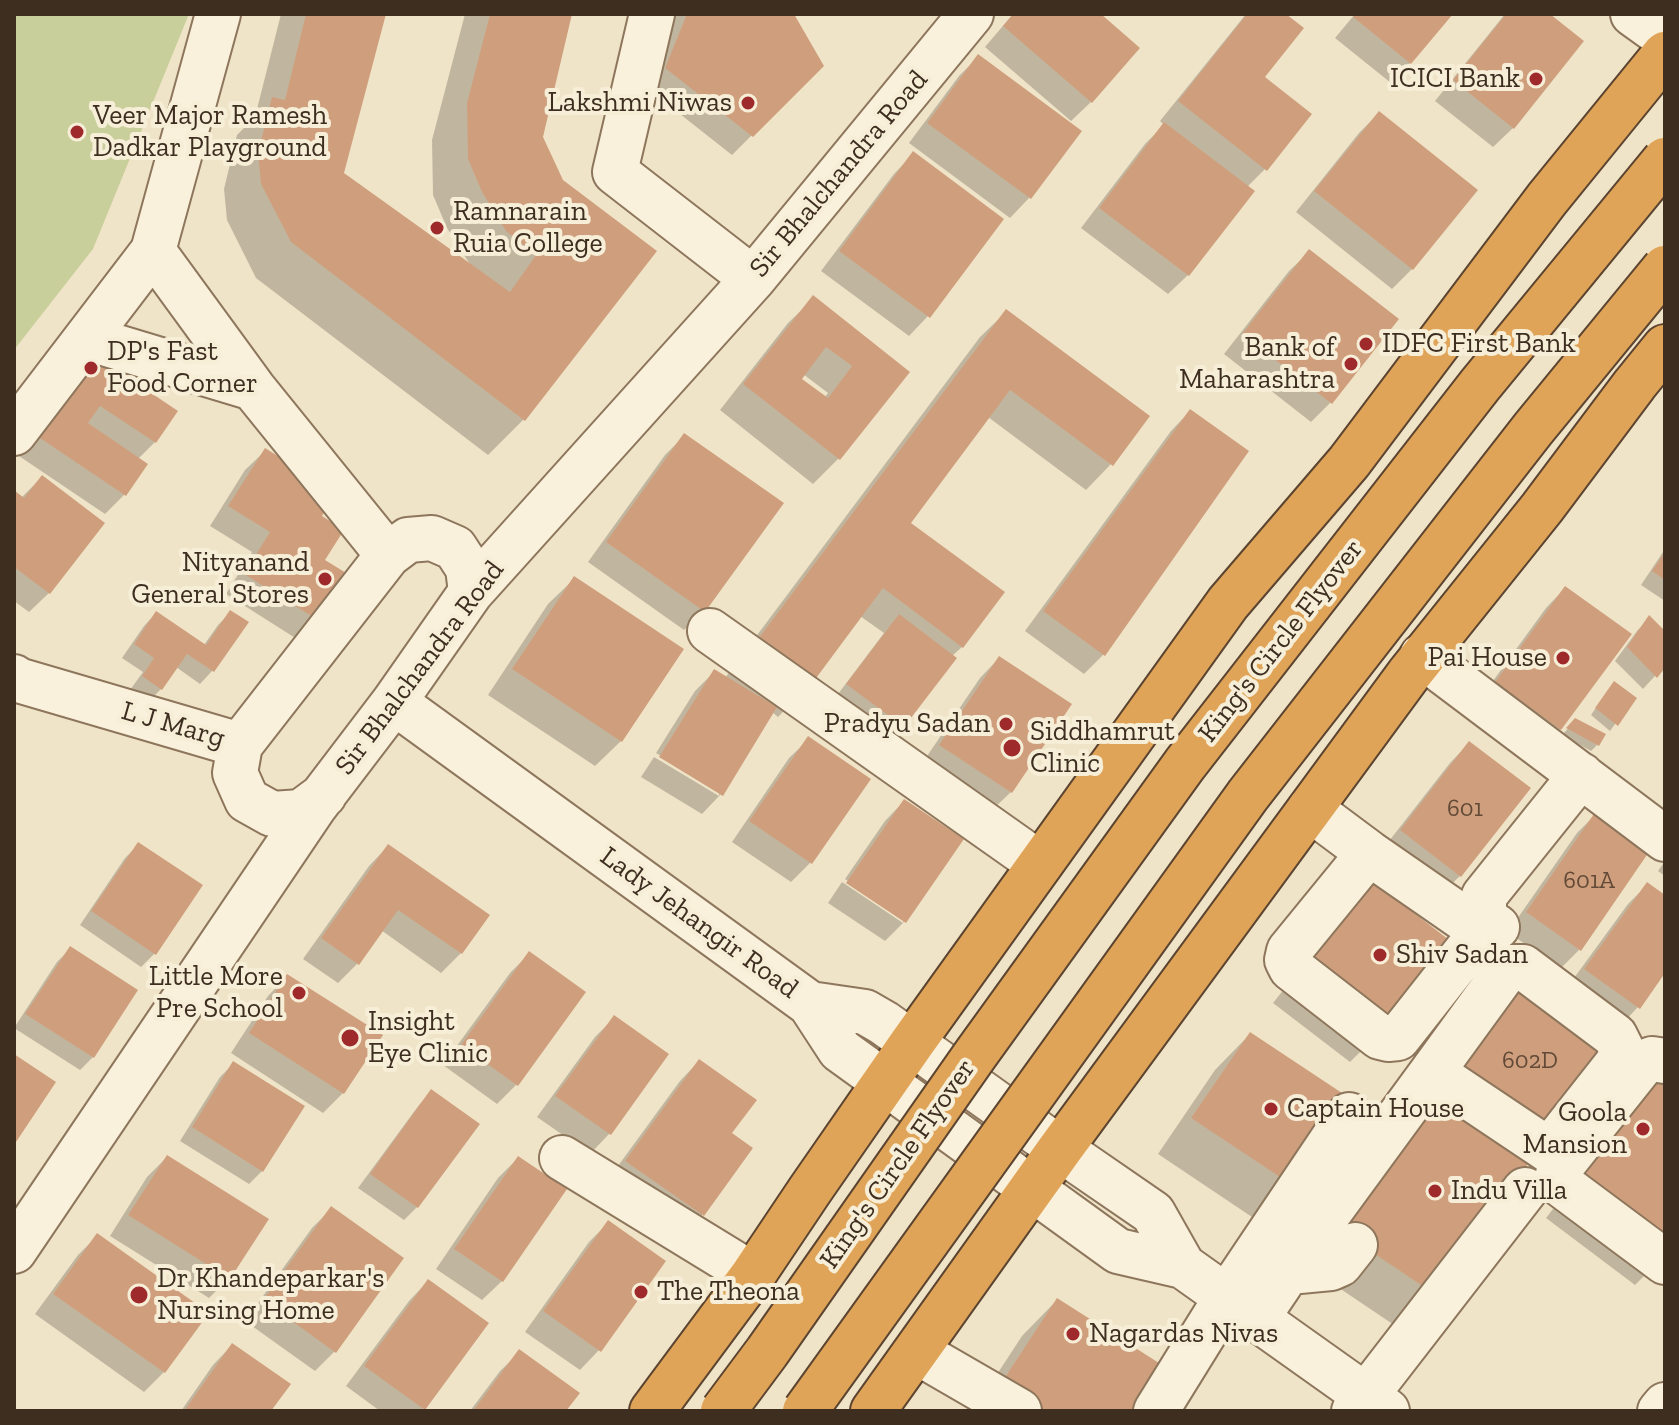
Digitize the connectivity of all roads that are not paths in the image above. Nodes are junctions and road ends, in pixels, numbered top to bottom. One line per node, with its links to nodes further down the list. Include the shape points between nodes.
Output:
1 (218, 14): 8 (street)
2 (652, 14): 10 (street, via 615,172)
3 (971, 14): 10 (street, Sir Bhalchandra Road)
4 (1633, 14): 5 (street)
5 (1665, 37)
6 (1665, 54): 27 (highway, via 1547,199 1349,462 1228,603)
7 (1665, 160): 50 (highway, King's Circle Flyover, bridge, via 1480,385 1185,764)
8 (153, 251): 11 (street); 13 (street)
9 (1665, 268): 51 (highway, bridge, via 1248,795)
10 (753, 279): 16 (street, Sir Bhalchandra Road)
11 (87, 338): 13 (street); 14 (street)
12 (1665, 347): 18 (highway)
13 (253, 388): 15 (street)
14 (14, 433)
15 (388, 555): 16 (street, via 408,540 432,538 455,548 468,568); 21 (street)
16 (471, 592): 20 (street, Sir Bhalchandra Road)
17 (710, 631): 27 (street)
18 (1422, 656): 22 (street); 24 (highway)
19 (15, 679): 21 (street, L J Marg)
20 (394, 702): 23 (street, Sir Bhalchandra Road); 29 (street, Lady Jehangir Road)
21 (240, 745): 23 (street, L J Marg, via 235,773 247,800 272,814 301,812)
22 (1581, 775): 25 (street); 28 (street, via 1484,896 1484,918)
23 (324, 795): 40 (street, Sir Bhalchandra Road)
24 (1310, 809): 26 (street); 35 (highway)
25 (1663, 834)
26 (1369, 853)
27 (1040, 864): 30 (highway)
28 (1497, 927)
29 (810, 1004): 30 (street, Lady Jehangir Road, via 865,1012); 33 (street, via 840,1050)
30 (912, 1043): 33 (highway); 35 (street, Lady Jehangir Road)
31 (1665, 1061): 41 (street, via 1644,1062 1558,1174 1559,1183)
32 (1432, 1072): 43 (street)
33 (885, 1082): 37 (street); 44 (highway)
34 (1349, 1115): 45 (street)
35 (1060, 1149): 37 (highway); 42 (street, Lady Jehangir Road, via 1153,1213)
36 (562, 1158): 44 (street)
37 (1032, 1189): 42 (street, via 1118,1251); 46 (highway)
38 (1525, 1190): 48 (street)
39 (1355, 1245): 43 (street, via 1331,1268)
40 (14, 1251)
41 (1665, 1262)
42 (1183, 1266): 45 (street, Lady Jehangir Road)
43 (1289, 1272): 45 (street)
44 (753, 1275): 49 (highway)
45 (1242, 1308): 48 (street, Lady Jehangir Road); 54 (street)
46 (917, 1352): 52 (highway); 53 (street)
47 (1665, 1405): 55 (street)
48 (1369, 1406)
49 (652, 1411)
50 (723, 1411)
51 (805, 1411)
52 (873, 1411)
53 (1019, 1411)
54 (1156, 1411)
55 (1660, 1411)

